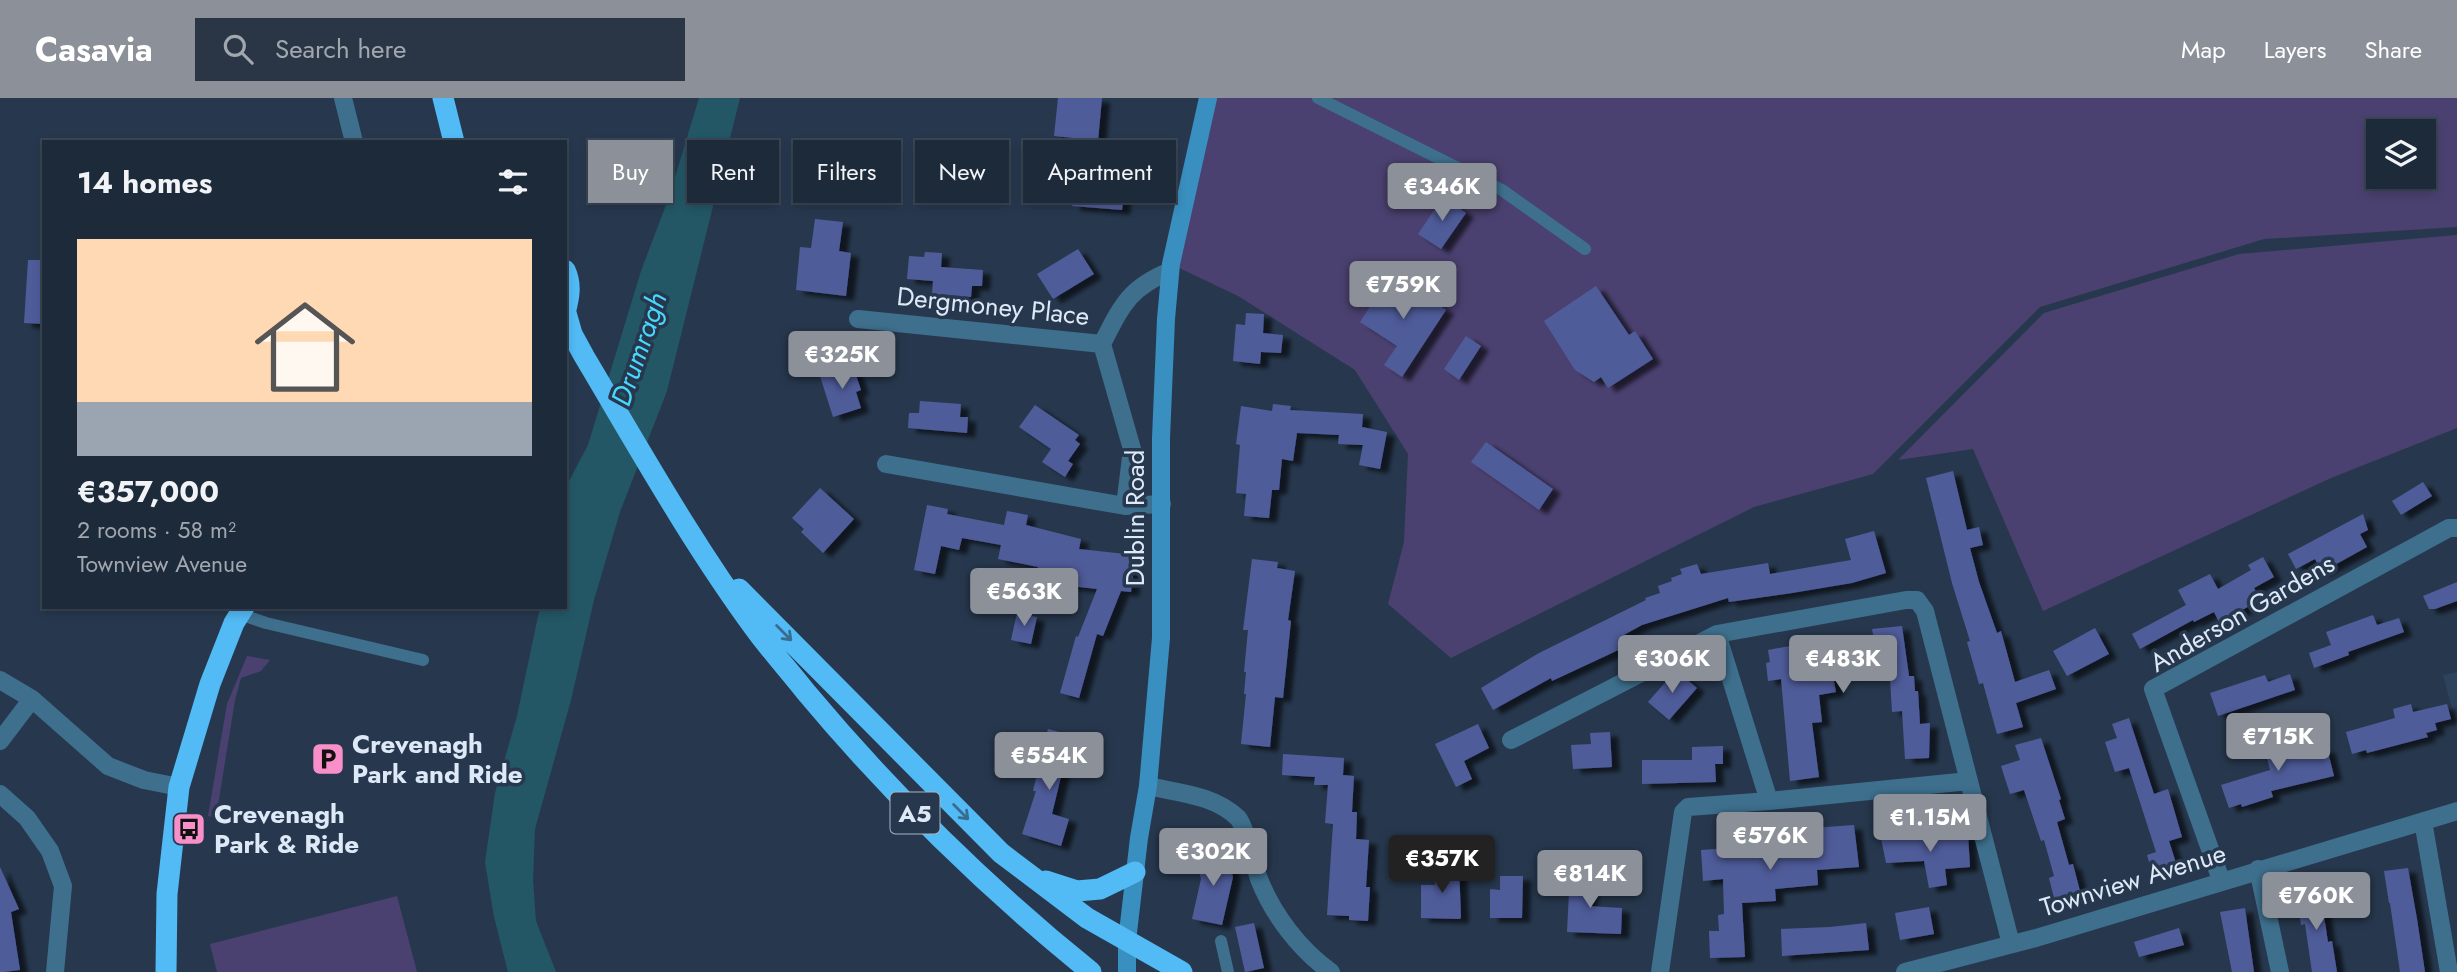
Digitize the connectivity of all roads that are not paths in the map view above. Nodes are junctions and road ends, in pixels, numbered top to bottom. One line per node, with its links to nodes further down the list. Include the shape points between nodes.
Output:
1 (343, 98): 5 (street)
2 (443, 98): 6 (highway)
3 (1208, 98): 8 (street, Dublin Road)
4 (1318, 98): 7 (lane, via 1502,190)
5 (354, 140)
6 (454, 140)
7 (1585, 249)
8 (1170, 271): 13 (street, Dergmoney Place, via 1129,296); 17 (street, Dublin Road, via 1160,438)
9 (567, 275): 10 (highway, A5)
10 (567, 306)
11 (567, 319): 15 (highway, A5)
12 (858, 319): 13 (street, Dergmoney Place)
13 (1102, 344): 18 (street, via 1132,449)
14 (567, 346): 15 (highway, A5)
15 (588, 363): 20 (highway, A5)
16 (886, 464): 18 (street)
17 (1162, 504): 18 (street); 29 (street, Dublin Road, via 1161,638)
18 (1125, 506)
19 (2457, 528): 38 (street, Anderson Gardens, via 2449,528 2153,689)
20 (701, 550): 37 (highway, one-way to 37, via 1001,853); 44 (highway, A5, via 759,634 852,747 928,825)
21 (242, 610): 23 (lane, via 266,623); 30 (highway, via 210,684)
22 (1717, 634): 26 (street); 28 (street, via 1917,600 1925,611); 32 (street)
23 (423, 660)
24 (0, 680): 25 (street)
25 (32, 699): 27 (street); 30 (street, via 108,766)
26 (1511, 740)
27 (0, 741)
28 (1969, 781): 32 (street); 40 (street)
29 (1147, 786): 36 (street, Dublin Road); 47 (street, via 1205,798 1240,820 1260,882 1282,922 1313,959)
30 (179, 787): 43 (highway, via 167,894)
31 (0, 794): 42 (street, via 27,818 50,852 63,886)
32 (1769, 801): 48 (street, via 1700,804 1683,812)
33 (2457, 811): 34 (street, Townview Avenue)
34 (2423, 821): 35 (street, Townview Avenue); 51 (street)
35 (2258, 869): 38 (street, Townview Avenue); 50 (street)
36 (1135, 872): 37 (highway, via 1100,889 1077,891); 41 (street, Dublin Road)
37 (1030, 876): 41 (highway, via 1087,918)
38 (2221, 880): 40 (street, Townview Avenue)
39 (1221, 941): 46 (lane)
40 (2011, 944): 49 (street, Townview Avenue)
41 (1127, 958): 45 (highway)
42 (55, 972)
43 (166, 972)
44 (1091, 972)
45 (1182, 972)
46 (1228, 972)
47 (1331, 972)
48 (1660, 972)
49 (1905, 972)
50 (2280, 972)
51 (2449, 972)

